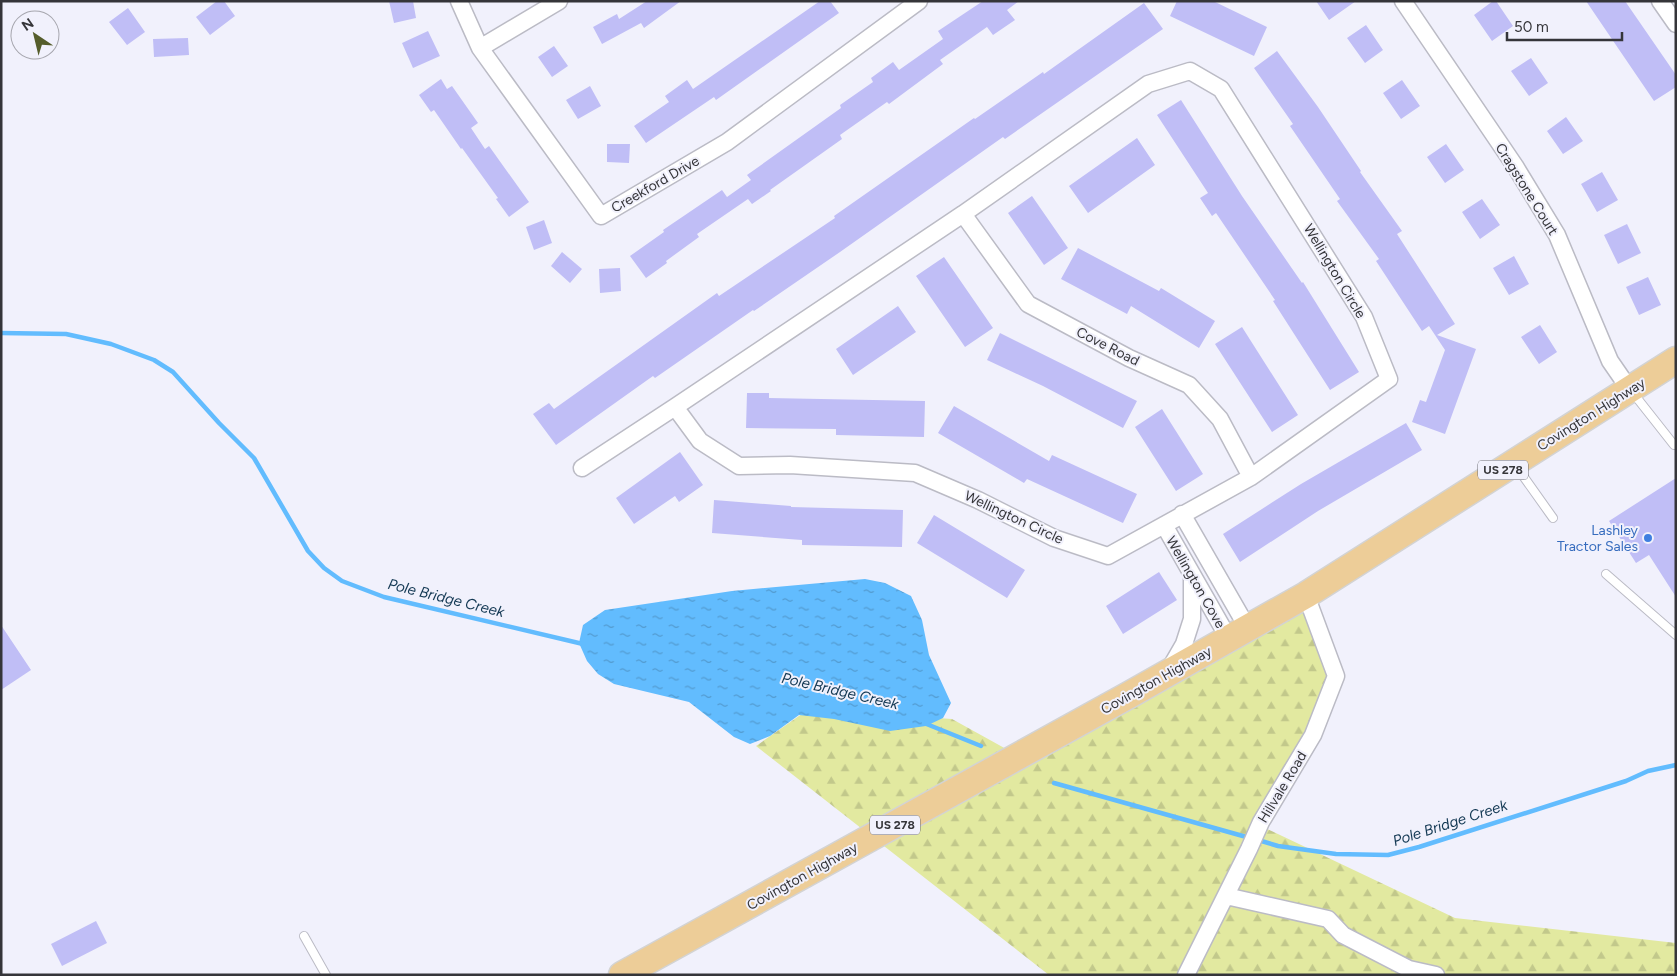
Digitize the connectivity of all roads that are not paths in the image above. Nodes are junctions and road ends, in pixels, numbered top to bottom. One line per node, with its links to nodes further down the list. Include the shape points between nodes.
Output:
1 (460, 1): 7 (street, Creekford Drive)
2 (559, 1): 7 (street)
3 (919, 1): 7 (street, Creekford Drive, via 727,142 601,216)
4 (1402, 1): 10 (street, Cragstone Court, via 1515,166 1557,235 1610,361)
5 (1662, 2): 6 (street)
6 (1676, 24)
7 (480, 48)
8 (963, 214): 11 (street, Wellington Circle); 15 (street, Cove Road, via 1028,304 1129,358 1189,385 1220,419); 15 (street, Wellington Circle, via 1148,84 1190,71 1221,89 1364,317 1389,379)
9 (1676, 360): 10 (main road, Covington Highway / US 278)
10 (1630, 390): 12 (lane); 13 (main road, Covington Highway / US 278)
11 (675, 407): 14 (street, Wellington Circle); 18 (street, Wellington Circle, via 700,441 739,466 790,465 915,473 1054,538 1108,556)
12 (1675, 445)
13 (1514, 463): 17 (lane); 21 (main road, Covington Highway / US 278)
14 (582, 468)
15 (1251, 477): 16 (street, Wellington Circle)
16 (1182, 514): 18 (street, Wellington Circle); 22 (street, Wellington Cove)
17 (1553, 518)
18 (1164, 525): 20 (street, Wellington Cove)
19 (1606, 574): 23 (lane)
20 (1192, 575): 22 (street, Wellington Cove); 24 (street, via 1192,619 1184,644)
21 (1306, 595): 22 (main road, Covington Highway / US 278); 25 (street, Hillvale Road, via 1336,676 1313,735 1261,822)
22 (1238, 633): 24 (main road, Covington Highway / US 278)
23 (1676, 635)
24 (1166, 674): 28 (main road, Covington Highway / US 278)
25 (1226, 896): 29 (street, Hillvale Road); 30 (street, via 1328,919 1343,935 1409,969)
26 (304, 936): 27 (lane)
27 (326, 975)
28 (622, 975)
29 (1186, 975)
30 (1436, 975)

